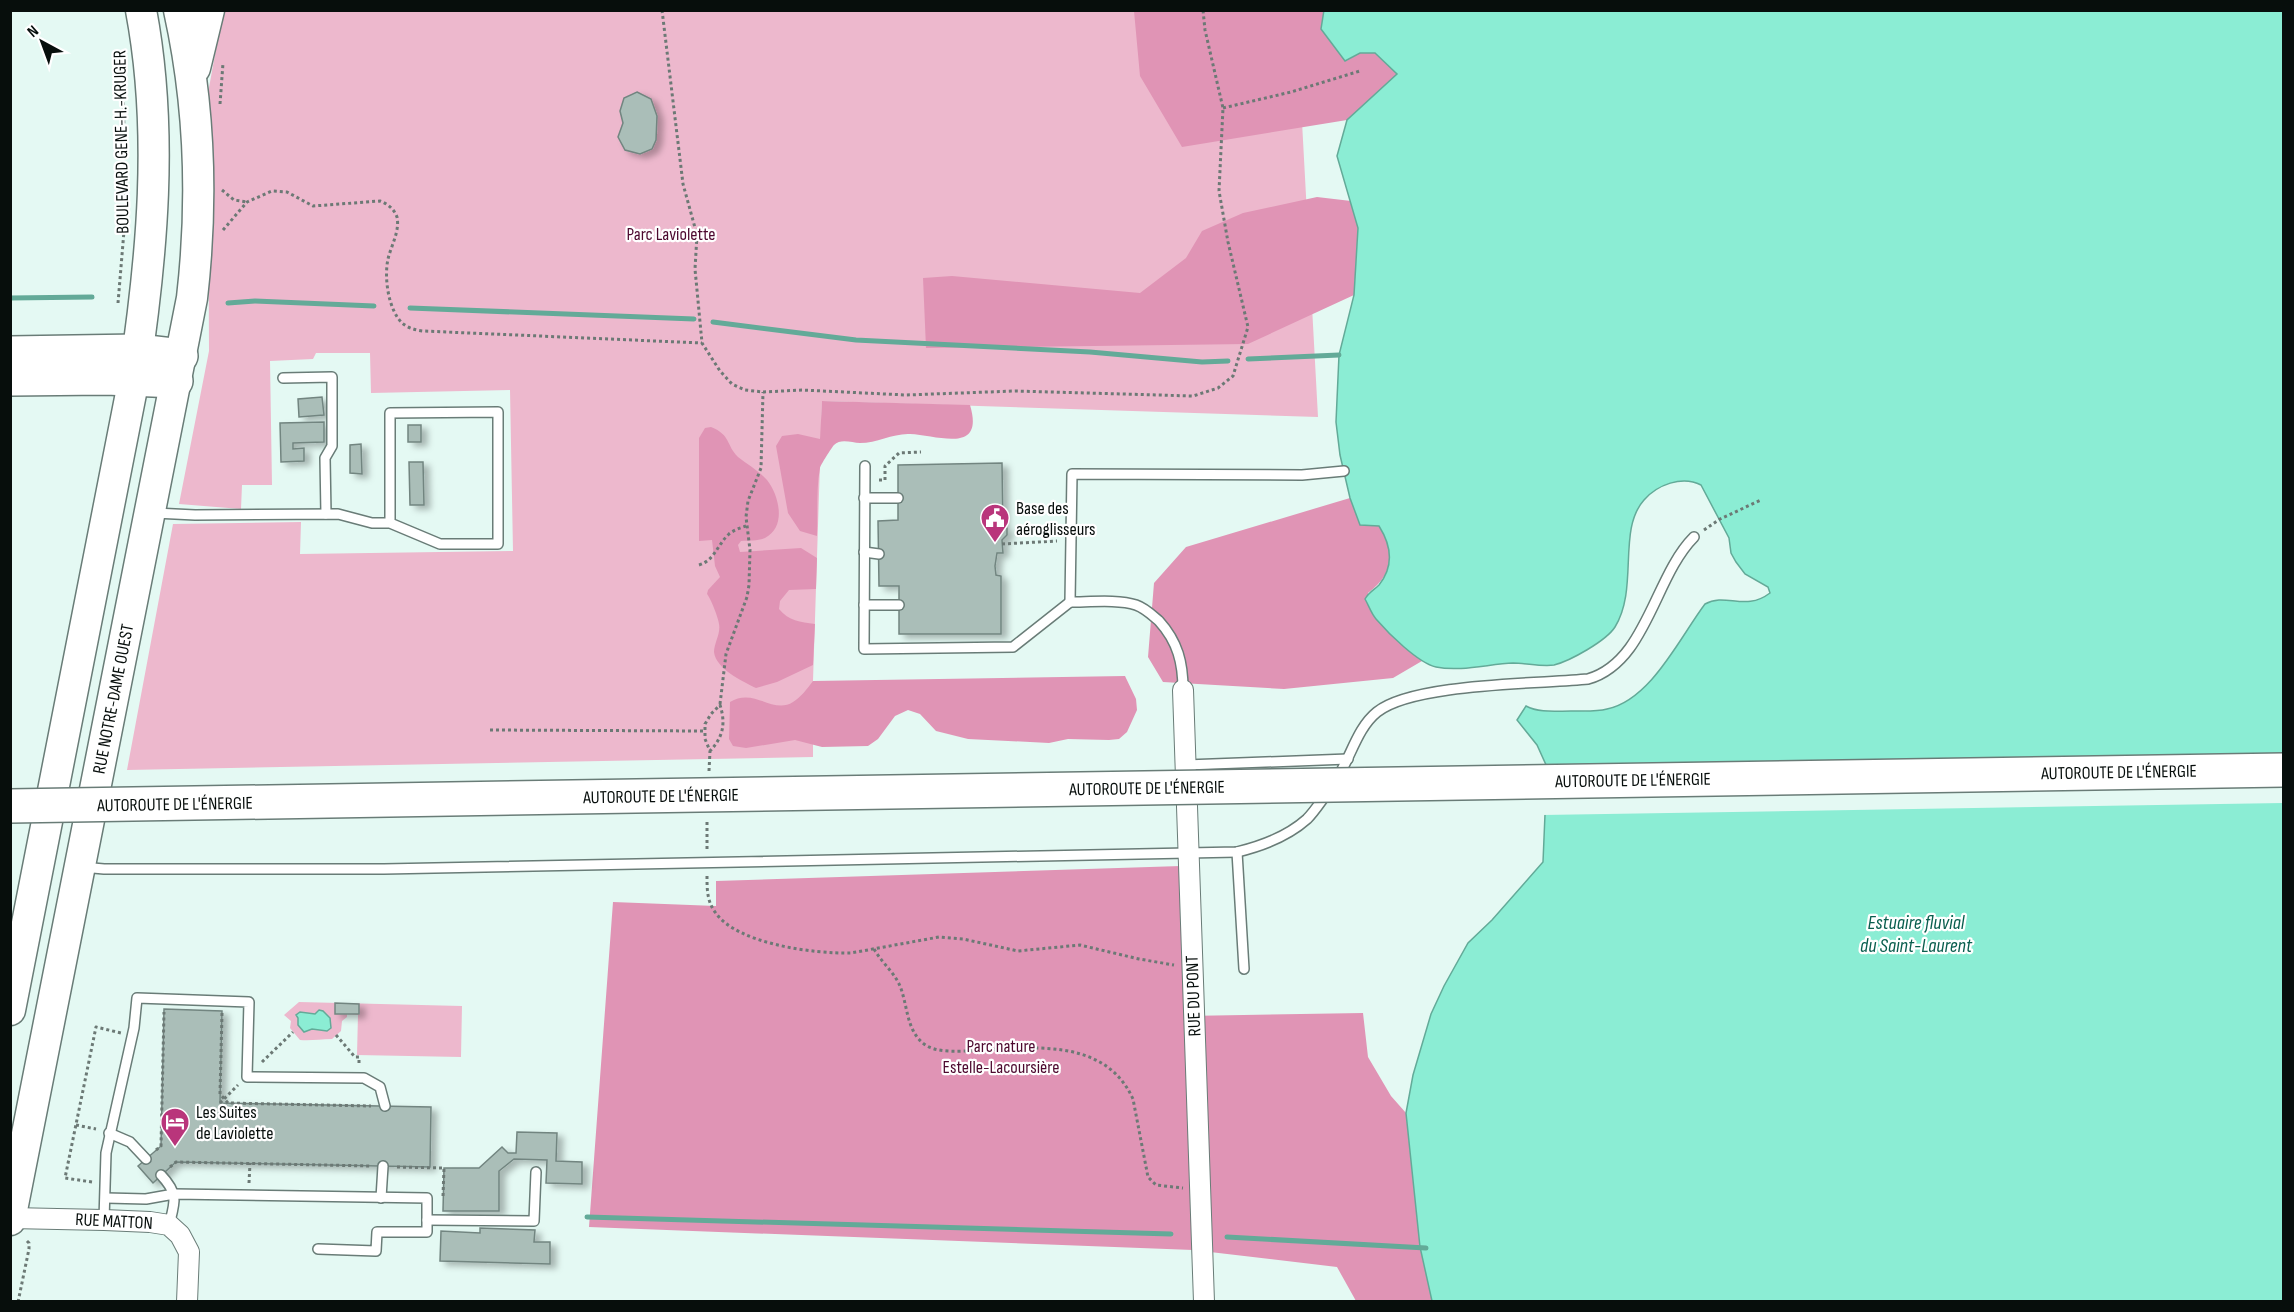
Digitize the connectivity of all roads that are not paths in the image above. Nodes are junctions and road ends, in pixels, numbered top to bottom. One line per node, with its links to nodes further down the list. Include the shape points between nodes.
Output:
1 (141, 10): 6 (main road, BOULEVARD GENE-H.-KRUGER, via 150,94 154,194)
2 (180, 10): 4 (main road)
3 (209, 10): 4 (main road)
4 (192, 80): 7 (main road, via 198,216 192,298)
5 (10, 353): 6 (highway)
6 (136, 365): 7 (highway); 9 (highway); 34 (main road)
7 (178, 368): 14 (main road, RUE NOTRE-DAME OUEST)
8 (283, 378): 15 (lane, via 332,377 332,446 325,458)
9 (10, 379)
10 (865, 466): 12 (lane)
11 (1344, 471): 20 (lane, via 1302,475 1071,474)
12 (864, 498): 13 (lane); 18 (lane)
13 (898, 498)
14 (149, 512): 15 (lane); 32 (main road, RUE NOTRE-DAME OUEST)
15 (326, 514): 16 (lane)
16 (390, 523): 16 (lane, via 390,413 498,412 498,544 440,544)
17 (1694, 537): 24 (lane, via 1678,557 1638,635 1619,661 1605,672 1588,679 1454,690 1407,698 1377,712 1366,723)
18 (864, 552): 19 (lane); 21 (lane)
19 (879, 554)
20 (1070, 602): 21 (lane, via 1013,647 864,650); 23 (lane, via 1128,603 1146,609 1167,631 1179,652)
21 (864, 605): 22 (lane)
22 (899, 605)
23 (1183, 690): 25 (street, RUE DU PONT)
24 (1347, 759): 25 (lane); 30 (lane, via 1308,818 1280,837)
25 (1186, 765): 31 (street, RUE DU PONT)
26 (2283, 770): 28 (highway, AUTOROUTE DE L'ÉNERGIE, bridge)
27 (2283, 792): 29 (highway, AUTOROUTE DE L'ÉNERGIE)
28 (10, 806)
29 (10, 828)
30 (1237, 852): 31 (lane); 33 (lane)
31 (1189, 854): 32 (lane, via 372,869); 50 (street, RUE DU PONT)
32 (80, 867): 47 (main road, RUE NOTRE-DAME OUEST)
33 (1244, 969)
34 (10, 1010)
35 (385, 1106): 36 (lane, via 380,1087 364,1078 247,1077 249,1002 137,998)
36 (109, 1133): 37 (lane, via 130,1142); 42 (lane)
37 (146, 1159)
38 (383, 1166): 43 (lane)
39 (536, 1172): 45 (lane, via 534,1221)
40 (161, 1175): 41 (lane)
41 (174, 1194): 42 (lane, via 146,1199); 43 (lane); 46 (lane)
42 (106, 1198): 44 (lane)
43 (381, 1198): 45 (lane, via 427,1197)
44 (104, 1220): 46 (street, RUE MATTON); 47 (street, RUE MATTON)
45 (427, 1220): 48 (lane, via 427,1232 377,1232 376,1251)
46 (169, 1225): 49 (street, RUE MATTON, via 180,1234 189,1252)
47 (16, 1226)
48 (318, 1249)
49 (188, 1302)
50 (1204, 1302)

